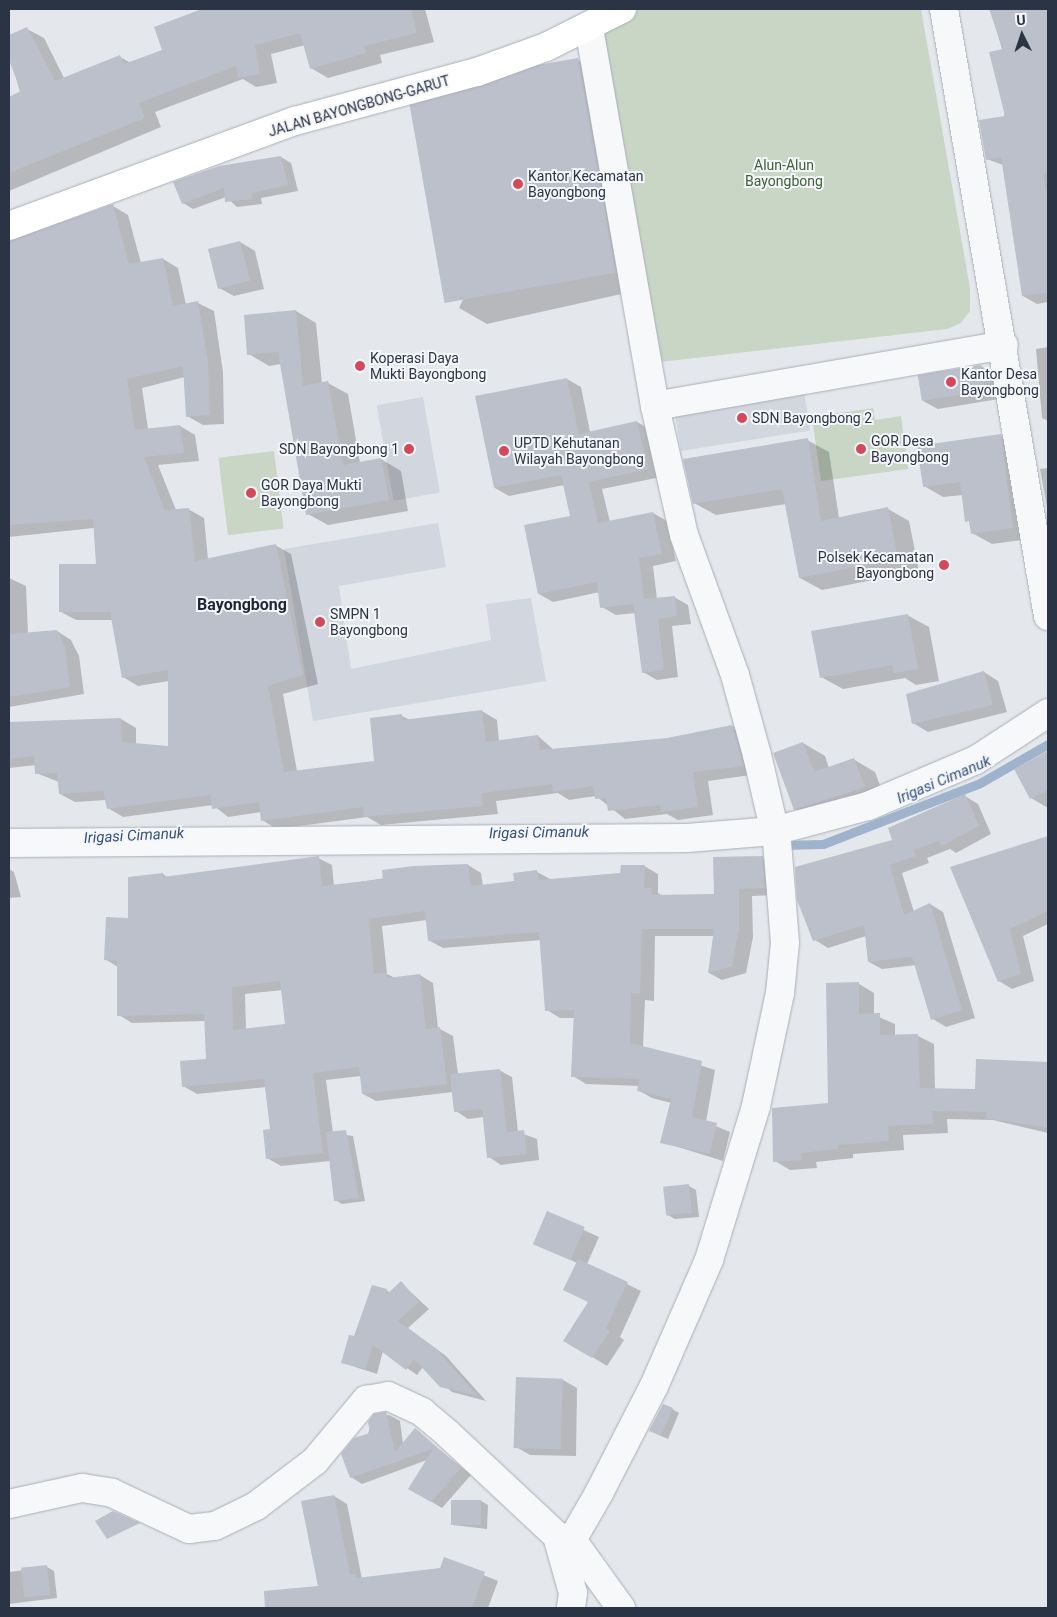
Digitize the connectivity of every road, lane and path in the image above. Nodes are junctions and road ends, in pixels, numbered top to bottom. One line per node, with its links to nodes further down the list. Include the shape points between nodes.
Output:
1 (622, 9): 3 (main road, JALAN BAYONGBONG-GARUT)
2 (944, 9): 5 (street)
3 (589, 27): 4 (main road, JALAN BAYONGBONG-GARUT, via 478,72 295,121); 6 (street)
4 (9, 226)
5 (1004, 346): 6 (street); 7 (street)
6 (655, 406): 9 (street, via 684,535 735,675)
7 (1048, 616)
8 (1048, 713): 9 (street, via 976,760 868,806)
9 (775, 836): 10 (street); 12 (street, via 785,928 780,993 739,1171 709,1260 654,1386)
10 (9, 843)
11 (9, 1504): 12 (street, via 82,1488 112,1493 189,1529 215,1526 256,1506 315,1461 366,1400 388,1396 422,1412)
12 (564, 1538): 13 (street, via 574,1593); 14 (street)
13 (571, 1608)
14 (622, 1608)

